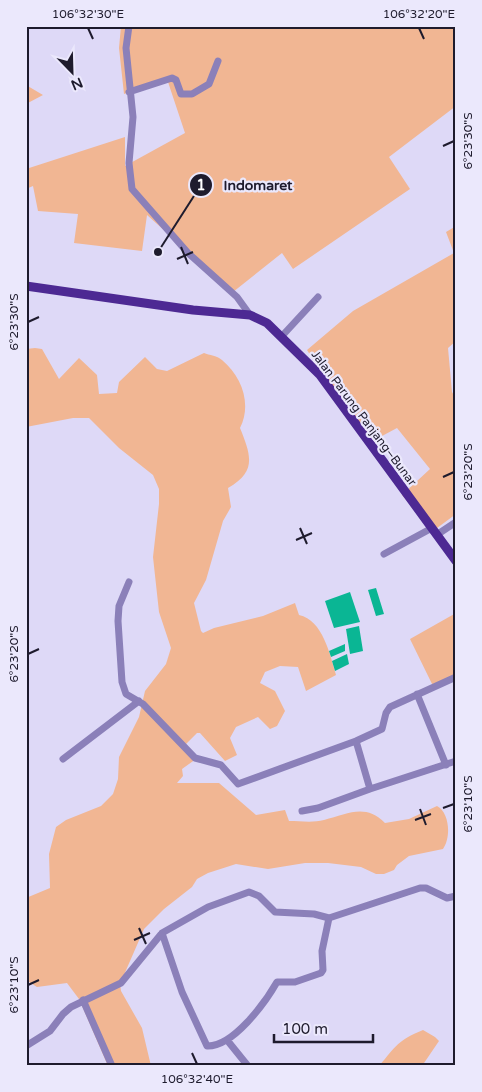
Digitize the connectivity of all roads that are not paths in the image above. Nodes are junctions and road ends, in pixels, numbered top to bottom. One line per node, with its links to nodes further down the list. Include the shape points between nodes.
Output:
1 (129, 26): 3 (street, via 126,48)
2 (218, 61): 3 (street, via 209,84 192,94 181,94 176,80 172,78)
3 (129, 92): 6 (street, via 133,117 128,163 132,189 188,253)
4 (26, 286): 6 (main road, Jalan Parung Panjang–Bunar, via 193,310)
5 (318, 297): 7 (street)
6 (250, 314): 7 (main road, Jalan Parung Panjang–Bunar)
7 (282, 336): 9 (main road, Jalan Parung Panjang–Bunar, via 320,376)
8 (456, 522): 9 (street)
9 (435, 531): 10 (street); 11 (main road, Jalan Parung Panjang–Bunar)
10 (384, 554)
11 (456, 560)
12 (128, 582): 15 (street, via 119,606 119,650 123,688)
13 (456, 677): 14 (street)
14 (418, 694): 16 (street, via 390,706 382,729); 19 (street)
15 (138, 702): 16 (street, via 195,758 221,765 238,784); 17 (street)
16 (356, 742): 20 (street)
17 (63, 759)
18 (456, 761): 19 (street)
19 (446, 765): 20 (street)
20 (370, 789): 21 (street)
21 (302, 811)
22 (456, 896): 23 (street, via 447,898 420,888)
23 (329, 918): 24 (street, via 275,912 259,896 249,892 208,908); 26 (street, via 321,973 295,982 277,982 255,1013)
24 (162, 933): 25 (street, via 121,983); 26 (street, via 182,992 206,1046)
25 (83, 1000): 27 (street, via 63,1014 50,1031); 28 (street)
26 (227, 1040): 29 (street)
27 (26, 1046)
28 (112, 1066)
29 (248, 1066)

